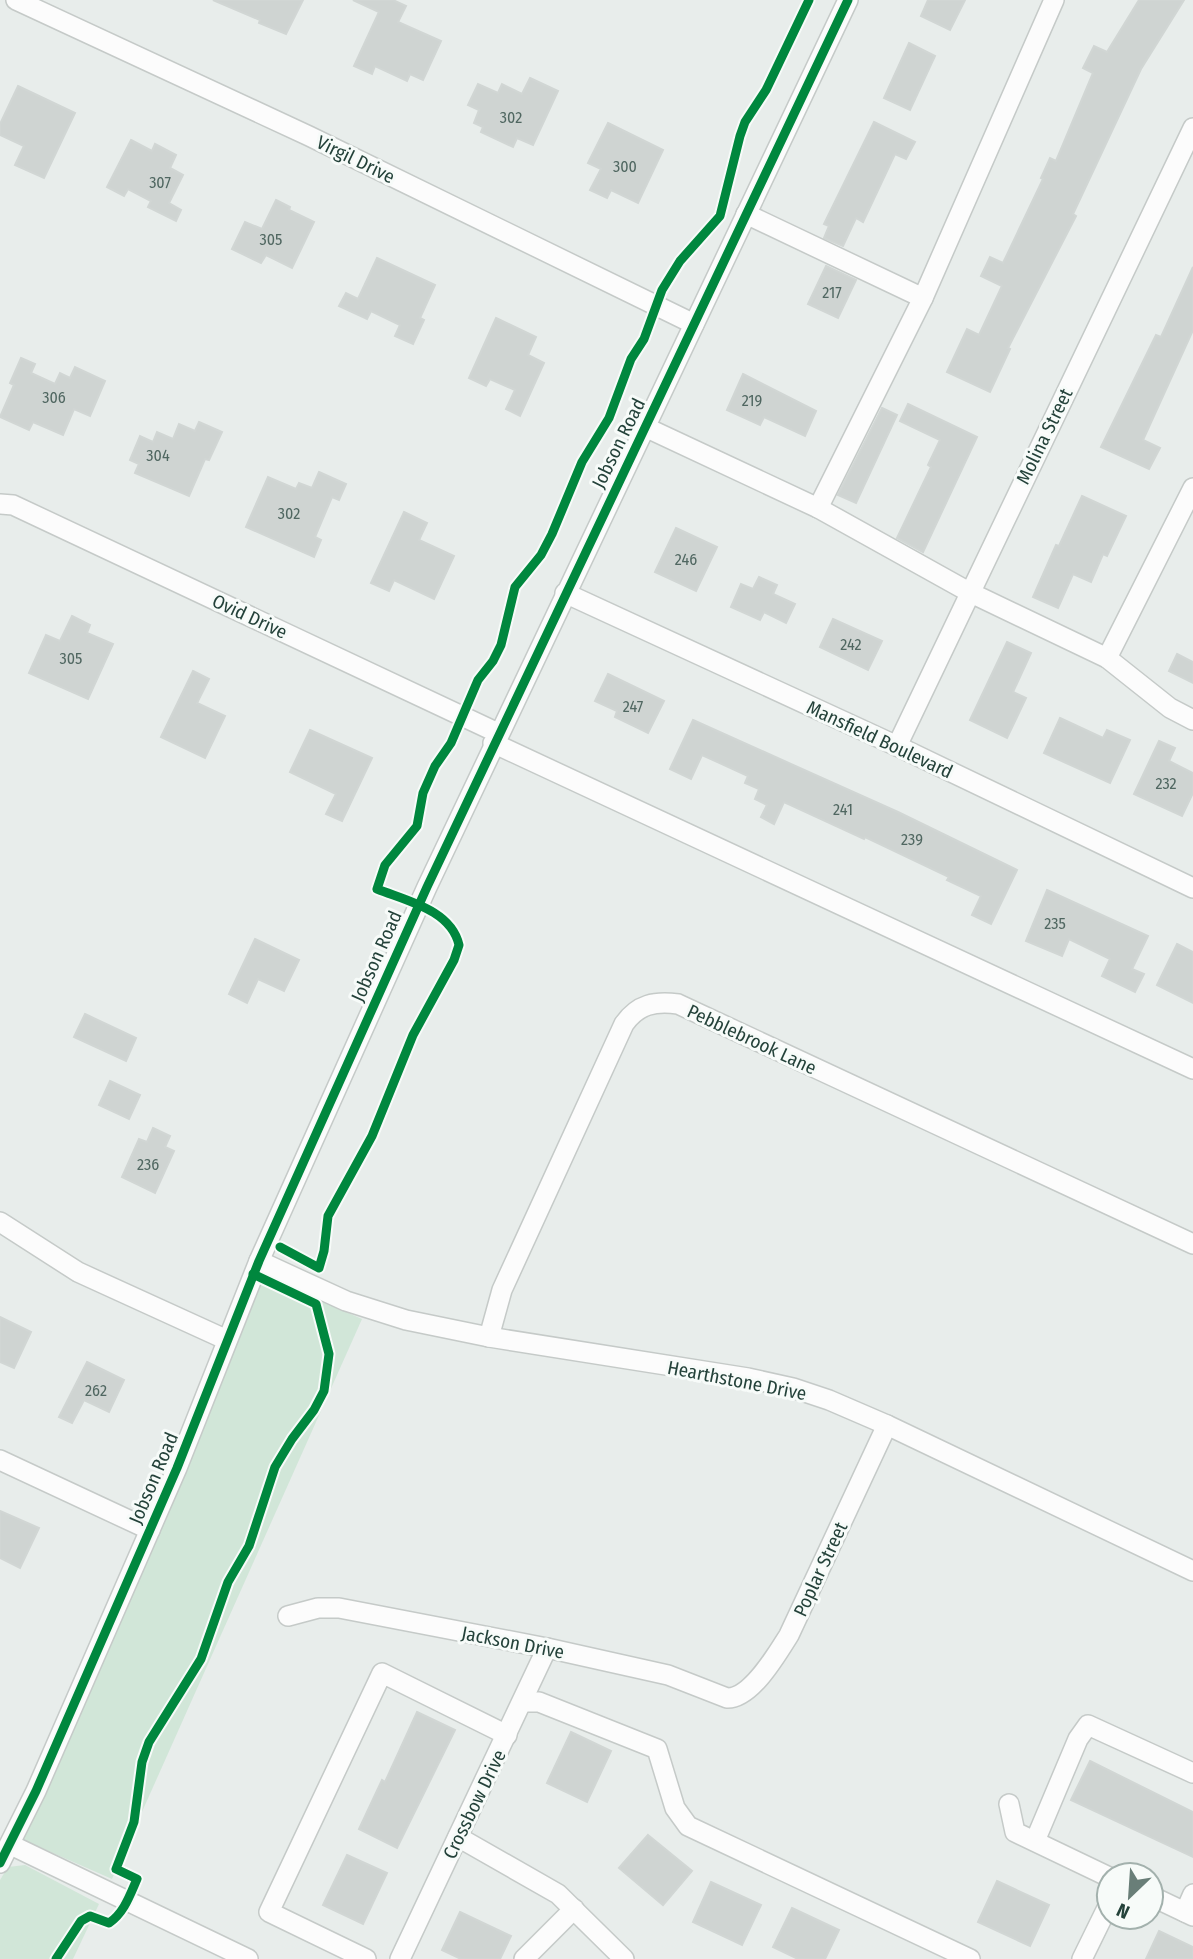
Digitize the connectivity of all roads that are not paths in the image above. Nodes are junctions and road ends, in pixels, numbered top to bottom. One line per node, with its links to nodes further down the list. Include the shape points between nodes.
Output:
1 (16, 0): 7 (street, Virgil Drive, via 309,136)
2 (848, 0): 5 (street, Jobson Road)
3 (1054, 0): 6 (street)
4 (1193, 128): 13 (street, Molina Street)
5 (746, 214): 6 (street); 7 (street, Jobson Road)
6 (922, 298): 11 (street)
7 (694, 324): 8 (street, Jobson Road)
8 (645, 427): 11 (street); 12 (street, Jobson Road)
9 (1193, 488): 14 (street)
10 (0, 504): 16 (street, Ovid Drive, via 13,505)
11 (818, 508): 13 (street)
12 (565, 593): 16 (street, Jobson Road); 17 (street, Mansfield Boulevard)
13 (969, 593): 14 (street); 17 (street, Molina Street)
14 (1107, 658): 15 (street, via 1170,708)
15 (1193, 720)
16 (496, 738): 19 (street, Ovid Drive); 22 (street, Jobson Road)
17 (897, 746): 18 (street, Mansfield Boulevard)
18 (1193, 888)
19 (1193, 1069)
20 (0, 1222): 24 (street, via 78,1272)
21 (1193, 1244): 23 (street, Pebblebrook Lane, via 678,1004 660,1002 633,1011 624,1024 502,1290)
22 (259, 1261): 23 (street, Hearthstone Drive, via 377,1312); 24 (street, Jobson Road)
23 (489, 1337): 25 (street, Hearthstone Drive, via 748,1378 829,1400)
24 (227, 1340): 27 (street, Jobson Road)
25 (887, 1425): 28 (street, Hearthstone Drive); 31 (street, Poplar Street, via 789,1635 753,1684)
26 (0, 1460): 27 (street)
27 (150, 1530): 38 (street, Jobson Road)
28 (1193, 1571)
29 (288, 1616): 30 (street, Jackson Drive, via 338,1608)
30 (547, 1648): 31 (street, Jackson Drive, via 668,1675); 32 (street, Crossbow Drive)
31 (734, 1699)
32 (523, 1702): 33 (street, Crossbow Drive); 45 (street, via 539,1702 657,1749 675,1808 688,1826)
33 (507, 1735): 36 (street, Crossbow Drive); 47 (street, via 382,1672 269,1912)
34 (1193, 1773): 37 (street, via 1088,1725)
35 (1009, 1804): 37 (street, via 1015,1832)
36 (458, 1838): 43 (street, via 558,1894); 48 (street, Crossbow Drive)
37 (1035, 1841): 40 (street)
38 (10, 1845): 39 (street, Jobson Road); 46 (street)
39 (0, 1863)
40 (1095, 1870)
41 (1165, 1900): 42 (street)
42 (1190, 1908)
43 (574, 1909): 49 (street); 50 (street)
44 (1096, 1931): 52 (street)
45 (938, 1952): 51 (street)
46 (248, 1959)
47 (366, 1959)
48 (400, 1959)
49 (524, 1959)
50 (624, 1959)
51 (970, 1959)
52 (1082, 1959)

